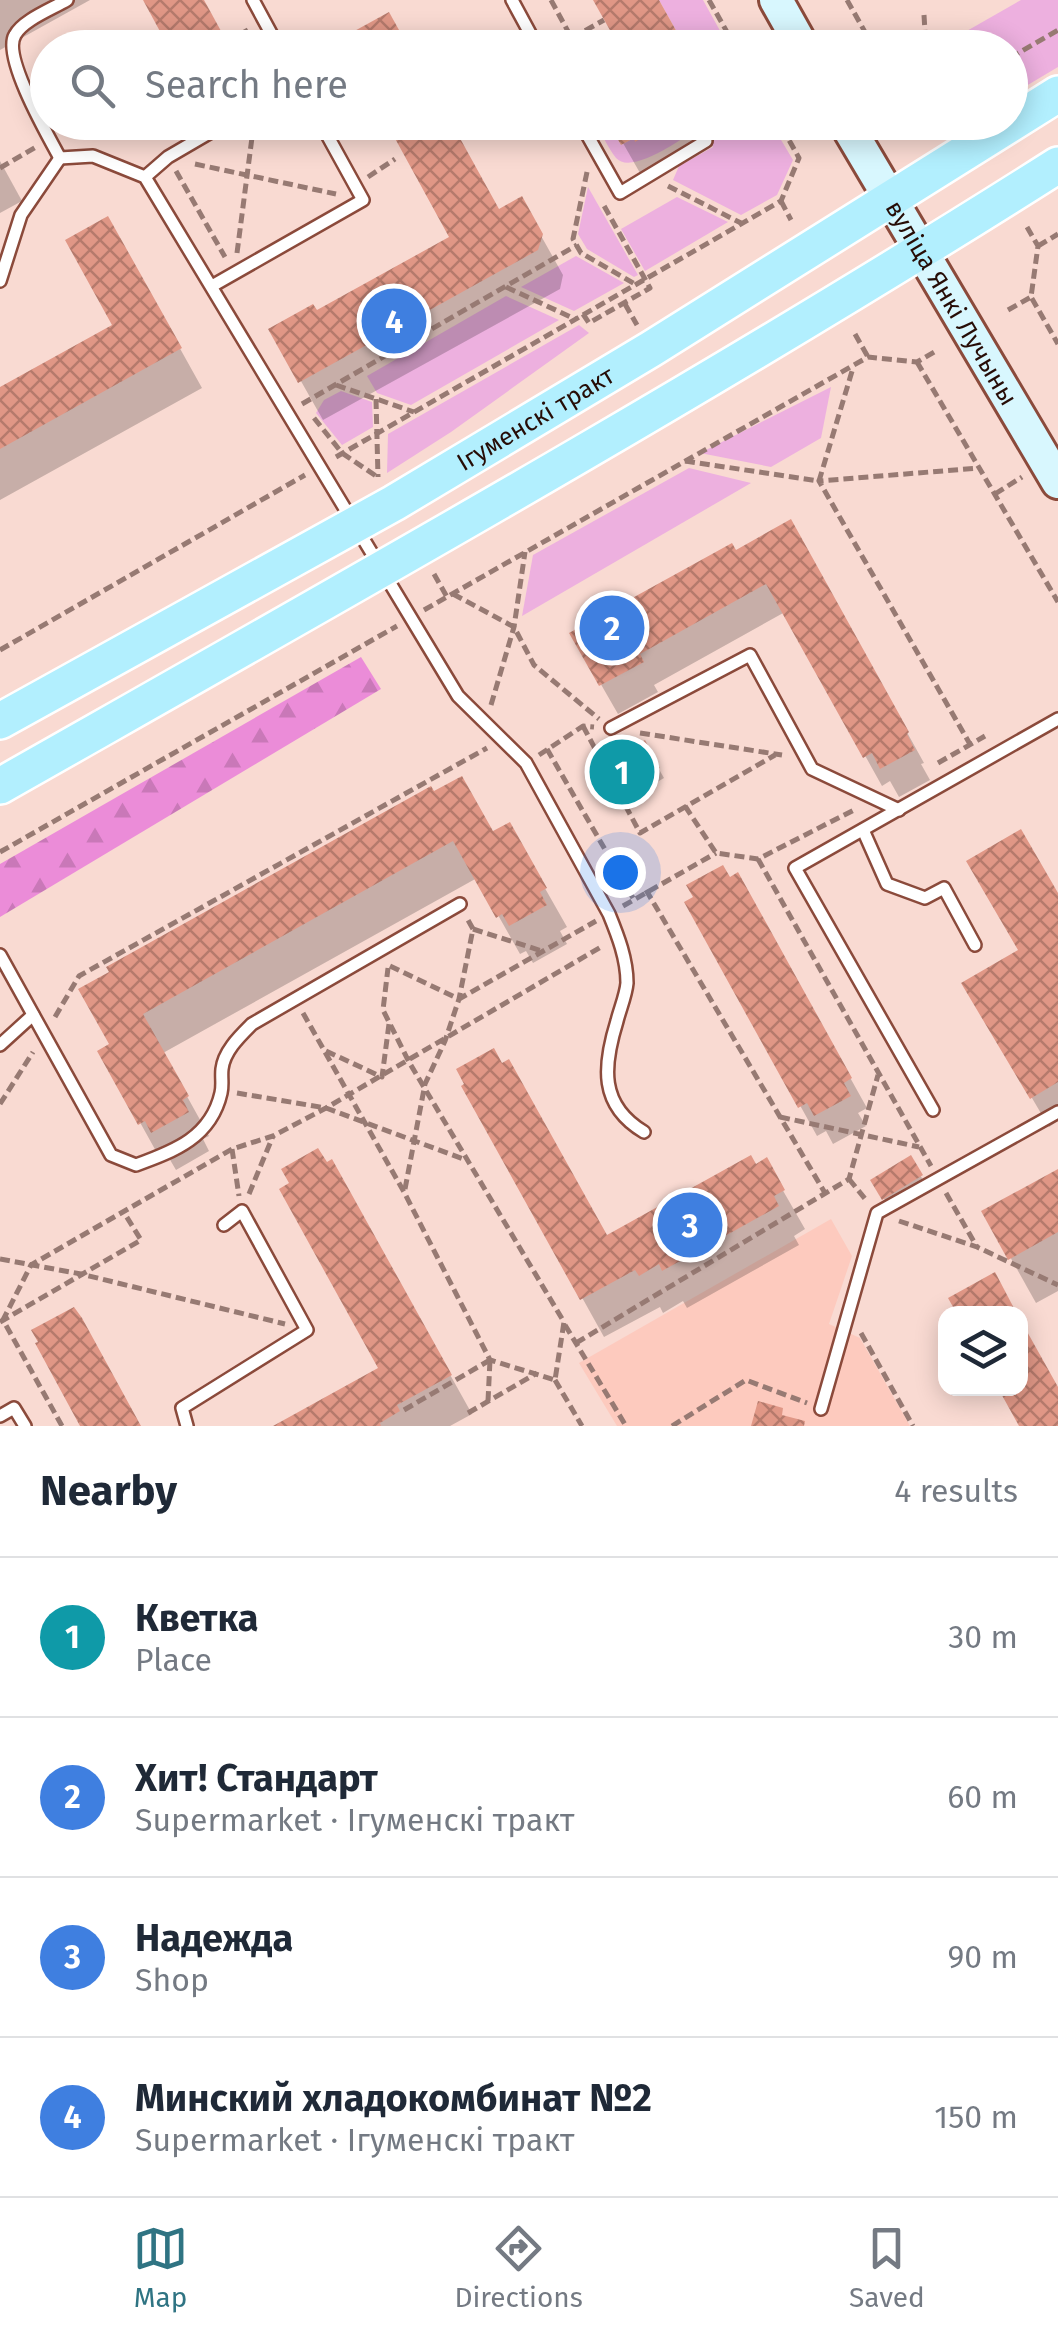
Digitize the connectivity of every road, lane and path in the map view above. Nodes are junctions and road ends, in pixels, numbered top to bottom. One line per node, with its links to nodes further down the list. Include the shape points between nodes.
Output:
1 (67, 0): 23 (lane, via 16,30 14,61)
2 (253, 0): 9 (lane)
3 (512, 0): 13 (lane)
4 (551, 0): 14 (path)
5 (710, 0): 16 (path)
6 (776, 0): 17 (main road)
7 (847, 0): 18 (path)
8 (924, 15): 19 (path)
9 (264, 20): 11 (path); 12 (lane)
10 (604, 20): 15 (path)
11 (247, 30)
12 (269, 30)
13 (528, 30)
14 (568, 30)
15 (586, 30)
16 (726, 30)
17 (793, 30)
18 (864, 30)
19 (925, 30)
20 (1058, 30): 21 (path)
21 (1028, 48)
22 (1058, 94): 24 (main road, Ігуменскі тракт)
23 (30, 95)
24 (1028, 113)
25 (51, 140): 36 (lane)
26 (198, 140): 37 (lane)
27 (252, 140): 43 (path)
28 (330, 140): 44 (lane)
29 (589, 140): 35 (lane)
30 (713, 140): 34 (path)
31 (789, 140): 46 (path, via 799,158)
32 (856, 140): 47 (main road, вуліца Янкі Лучыны)
33 (986, 140): 47 (main road, Ігуменскі тракт)
34 (706, 142): 41 (lane)
35 (592, 145): 40 (path); 41 (lane, via 620,193)
36 (60, 158): 42 (lane, via 94,156); 57 (lane, via 21,215)
37 (168, 158): 42 (lane); 43 (path); 55 (path)
38 (394, 159): 44 (path)
39 (1058, 165): 54 (main road, Ігуменскі тракт)
40 (586, 175): 52 (path); 56 (path)
41 (648, 176): 49 (path)
42 (146, 177): 59 (lane)
43 (248, 178): 45 (path); 55 (path)
44 (355, 186): 45 (lane)
45 (363, 200): 55 (lane)
46 (780, 200): 48 (path); 49 (path)
47 (892, 200): 54 (main road, вуліца Янкі Лучыны); 84 (main road, Ігуменскі тракт)
48 (791, 220)
49 (741, 224): 56 (path)
50 (1027, 227): 53 (path)
51 (1058, 234): 53 (path)
52 (577, 245): 58 (path); 60 (path)
53 (1038, 246): 61 (path)
54 (924, 251): 83 (main road, вуліца Янкі Лучыны); 86 (main road, Ігуменскі тракт)
55 (234, 272): 59 (lane)
56 (645, 279): 58 (path); 63 (path, via 650,288 589,323)
57 (0, 281)
58 (635, 284): 63 (path)
59 (212, 286): 74 (lane)
60 (506, 287): 64 (path); 71 (path)
61 (1031, 297): 62 (path); 66 (path)
62 (1008, 310)
63 (583, 314): 64 (path)
64 (575, 319): 75 (path)
65 (855, 334): 68 (path)
66 (1058, 344)
67 (936, 351): 69 (path)
68 (868, 356): 69 (path); 70 (path)
69 (916, 362): 80 (path)
70 (854, 365): 78 (path); 82 (path)
71 (336, 384): 72 (path); 73 (path)
72 (376, 398): 75 (path); 76 (path)
73 (303, 404): 74 (path); 77 (path)
74 (286, 412): 79 (lane)
75 (414, 412): 76 (path)
76 (377, 433): 77 (path); 81 (path)
77 (342, 453): 79 (path)
78 (686, 461): 82 (path); 85 (path)
79 (319, 466): 84 (lane); 91 (path)
80 (979, 468): 82 (path); 88 (path)
81 (378, 478)
82 (818, 481): 99 (path)
83 (1058, 482)
84 (356, 524): 86 (lane); 93 (main road, Ігуменскі тракт)
85 (525, 552): 87 (path); 90 (path)
86 (383, 569): 89 (lane); 106 (main road, Ігуменскі тракт)
87 (453, 594): 89 (path); 90 (path)
88 (1058, 602)
89 (412, 617): 94 (lane, via 458,696); 111 (path)
90 (514, 627): 94 (path); 96 (path, via 534,665)
91 (0, 650)
92 (1058, 719): 103 (lane)
93 (0, 722)
94 (486, 722): 98 (lane)
95 (583, 726): 96 (path); 100 (path); 108 (path, via 640,833)
96 (611, 728): 101 (path); 104 (lane, via 750,655)
97 (987, 735): 99 (path)
98 (502, 740): 102 (lane); 129 (path, via 79,976)
99 (970, 744): 103 (path); 105 (path)
100 (546, 749): 102 (path); 115 (path)
101 (778, 754): 104 (path); 108 (path)
102 (526, 763): 117 (lane)
103 (981, 763): 109 (lane)
104 (812, 769): 107 (lane)
105 (923, 772)
106 (0, 786)
107 (876, 799): 109 (lane); 113 (path)
108 (686, 806): 112 (path)
109 (899, 810): 110 (lane)
110 (863, 830): 120 (lane, via 887,884 925,898 944,888); 141 (lane, via 795,868)
111 (0, 852)
112 (716, 853): 113 (path); 114 (path)
113 (758, 859): 134 (path)
114 (646, 890): 115 (path); 143 (path)
115 (634, 899): 117 (path)
116 (460, 904): 118 (path); 123 (lane)
117 (609, 914): 119 (lane); 121 (path)
118 (473, 929): 121 (path); 126 (path)
119 (618, 937): 130 (path); 145 (lane, via 627,987 606,1072 612,1099)
120 (975, 945)
121 (542, 951): 126 (path)
122 (0, 955): 127 (lane)
123 (365, 958): 124 (path); 125 (lane)
124 (389, 965): 126 (path); 128 (path, via 383,1010)
125 (294, 998): 132 (path); 137 (lane, via 235,1041 222,1064)
126 (458, 999): 130 (path)
127 (33, 1014): 129 (lane); 131 (lane)
128 (390, 1023): 133 (path); 135 (path)
129 (44, 1034): 137 (lane, via 111,1155 136,1164 192,1140 210,1123); 139 (path)
130 (445, 1041): 133 (path); 136 (path)
131 (0, 1045)
132 (324, 1050): 135 (path); 138 (path)
133 (410, 1062): 135 (path); 136 (path)
134 (879, 1073): 146 (path); 149 (path)
135 (382, 1076): 138 (path)
136 (425, 1084): 148 (path); 151 (path)
137 (222, 1090): 140 (path)
138 (349, 1095): 140 (path); 144 (path)
139 (0, 1104)
140 (326, 1108): 144 (path); 147 (path)
141 (933, 1110)
142 (1058, 1112): 153 (lane)
143 (780, 1116): 146 (path); 155 (path)
144 (363, 1121): 148 (path); 154 (path)
145 (644, 1132)
146 (861, 1135): 149 (path); 152 (path)
147 (273, 1136): 150 (path); 156 (path)
148 (414, 1141): 151 (path); 154 (path)
149 (921, 1148): 153 (path)
150 (232, 1150): 156 (path); 157 (path)
151 (468, 1161): 167 (path)
152 (849, 1179): 155 (path); 158 (path)
153 (938, 1179): 158 (lane); 160 (path)
154 (404, 1192): 170 (path)
155 (825, 1193): 169 (path)
156 (242, 1211): 159 (lane); 168 (lane)
157 (123, 1212): 162 (path); 163 (path, via 141,1240)
158 (877, 1214): 160 (path); 165 (lane)
159 (224, 1225)
160 (977, 1247): 164 (path)
161 (0, 1259): 162 (path)
162 (31, 1265): 163 (path); 166 (path)
163 (81, 1274): 166 (path); 168 (path)
164 (1058, 1285)
165 (849, 1312): 174 (lane); 184 (path)
166 (2, 1321): 179 (path)
167 (564, 1322): 169 (path); 172 (path)
168 (307, 1330): 180 (lane, via 182,1408)
169 (576, 1344): 182 (path)
170 (490, 1360): 171 (path); 173 (path); 175 (path)
171 (538, 1374): 172 (path); 173 (path)
172 (555, 1380): 181 (path)
173 (488, 1402): 176 (path)
174 (821, 1409): 183 (path, via 746,1380)
175 (404, 1410)
176 (468, 1413)
177 (0, 1416): 178 (lane, via 14,1408)
178 (25, 1426)
179 (62, 1426)
180 (187, 1426)
181 (582, 1426)
182 (626, 1426)
183 (672, 1426)
184 (913, 1426)

